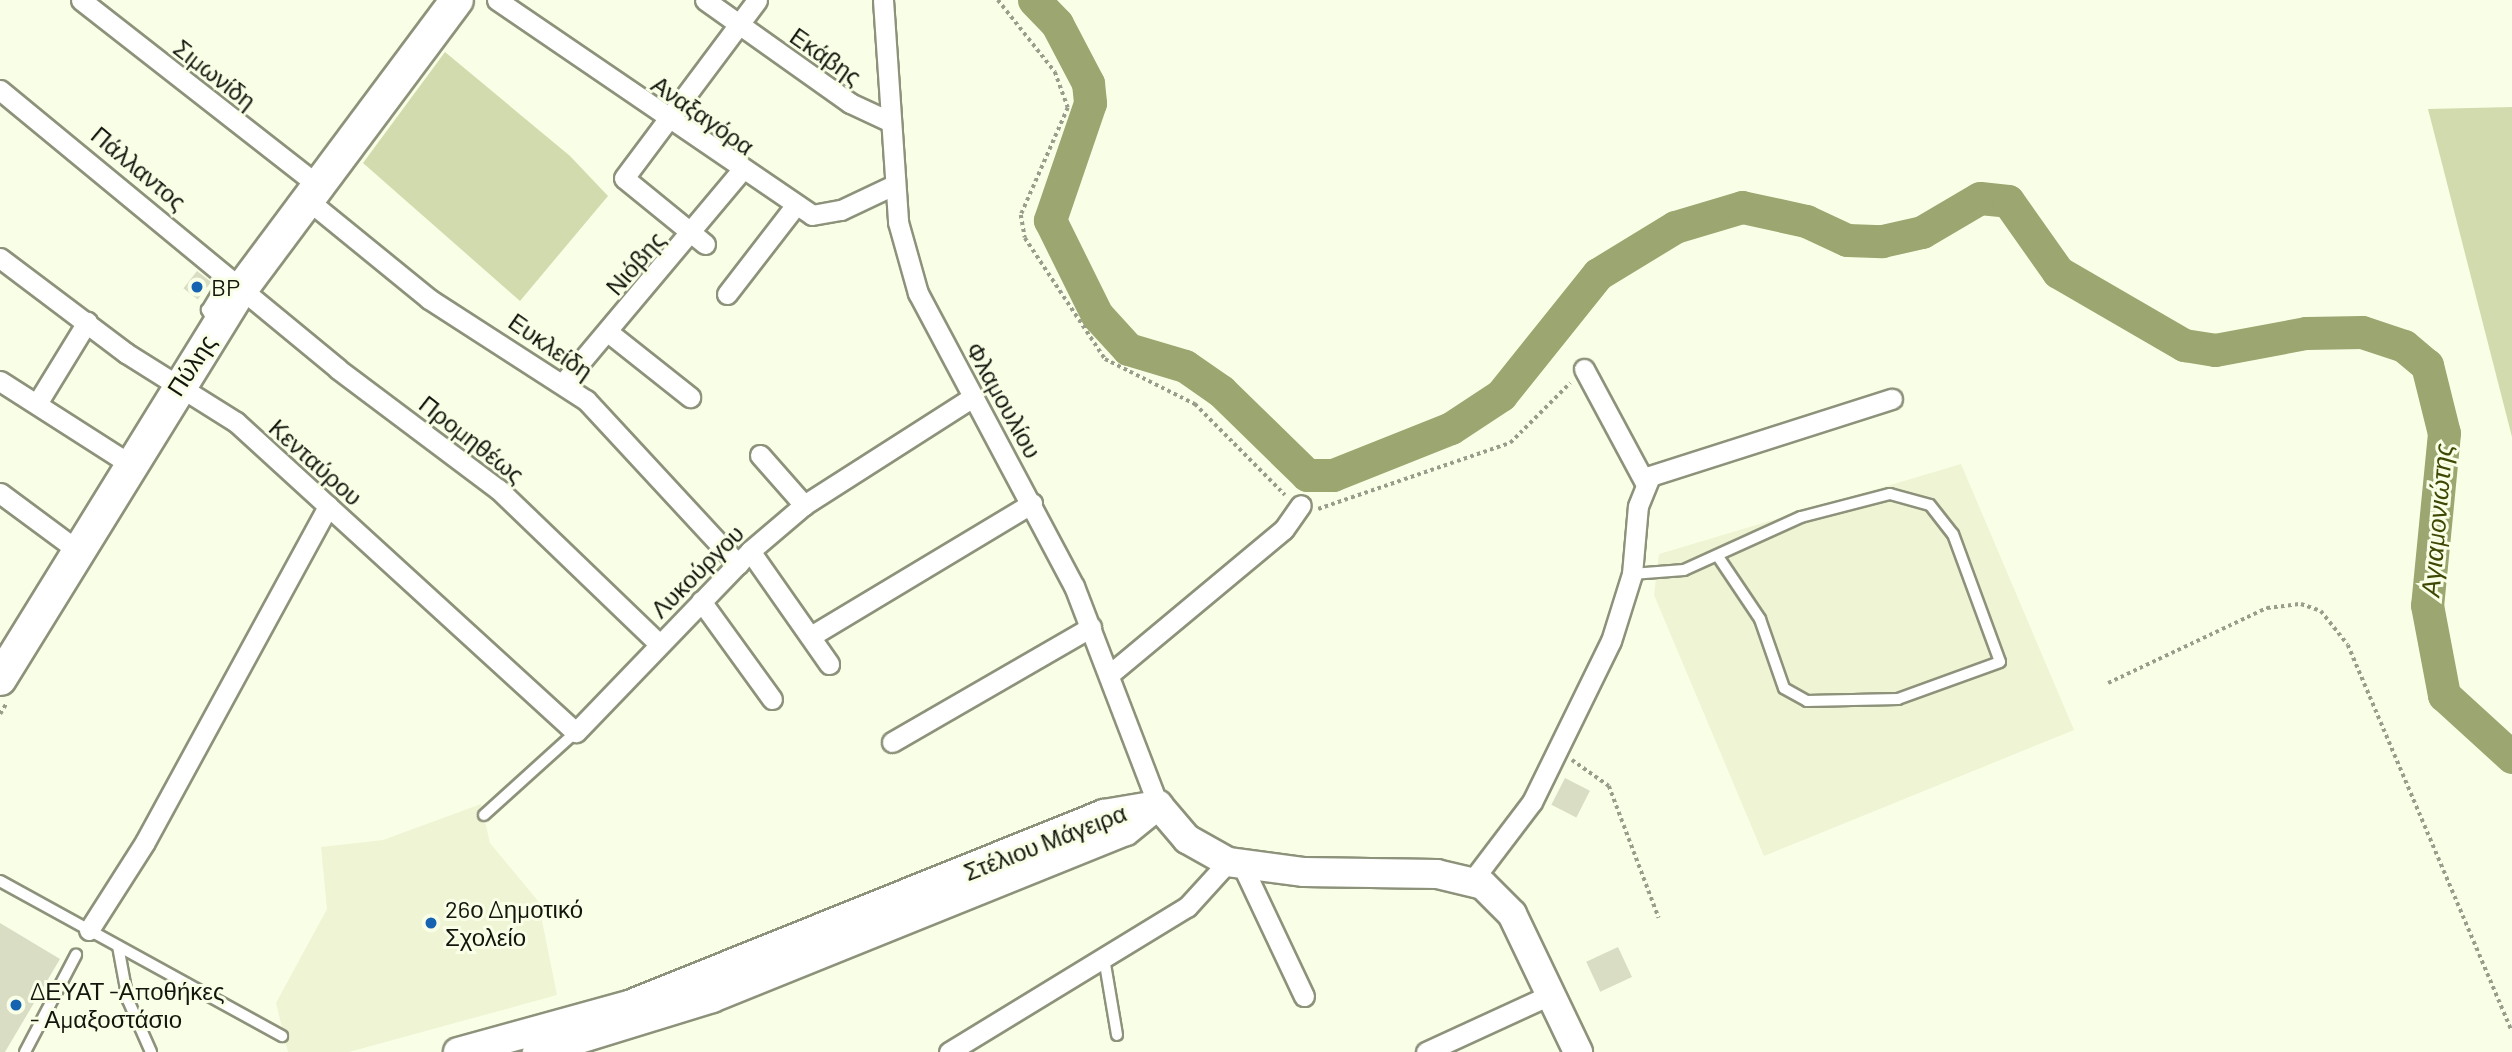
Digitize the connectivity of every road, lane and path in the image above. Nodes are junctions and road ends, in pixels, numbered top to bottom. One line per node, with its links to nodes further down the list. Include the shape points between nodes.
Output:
1 (81, 0): 14 (street, Σιμωνίδη)
2 (497, 0): 10 (street, Αναξαγόρα)
3 (705, 0): 8 (street, Εκάβης)
4 (757, 0): 8 (street)
5 (883, 0): 11 (street, Φλαμουλίου)
6 (998, 0): 36 (path, via 1055,72 1068,108 1021,215 1026,238 1105,359 1195,404 1276,489)
7 (454, 1): 14 (main road, Πύλης)
8 (738, 23): 10 (street); 11 (street, Εκάβης, via 850,103)
9 (0, 90): 18 (street, Πάλλαντος)
10 (663, 119): 12 (street, Αναξαγόρα); 16 (street, via 624,178)
11 (889, 121): 13 (street, Φλαμουλίου)
12 (740, 172): 15 (street, Αναξαγόρα); 16 (street, Νιόβης)
13 (894, 185): 15 (street, Αναξαγόρα, via 825,216); 27 (street, Φλαμουλίου, via 918,293)
14 (314, 194): 18 (main road, Πύλης); 24 (street, Ευκλείδη, via 429,299)
15 (795, 205): 19 (street)
16 (698, 239): 21 (street, Νιόβης)
17 (0, 258): 20 (street, Κενταύρου)
18 (240, 291): 25 (main road, Πύλης); 45 (street, Προμηθέως, via 508,497)
19 (727, 294)
20 (86, 322): 25 (street, Κενταύρου); 29 (street)
21 (608, 332): 24 (street, Νιόβης); 26 (street)
22 (1584, 369): 32 (street); 36 (path, via 1510,443 1331,510)
23 (0, 381): 29 (street)
24 (563, 383): 39 (street, Ευκλείδη, via 631,442)
25 (178, 384): 31 (main road, Πύλης); 37 (street, Κενταύρου, via 236,422)
26 (690, 397)
27 (973, 397): 34 (street, Φλαμουλίου); 35 (street, Λυκούργου)
28 (1892, 399): 32 (street, via 1658,470)
29 (38, 402): 31 (street)
30 (760, 455): 35 (street)
31 (130, 464): 38 (main road, Πύλης)
32 (1646, 483): 41 (street)
33 (0, 493): 38 (street)
34 (1032, 503): 43 (street, Φλαμουλίου); 44 (street)
35 (804, 505): 39 (street, Λυκούργου)
36 (1301, 505): 47 (street, via 1284,529)
37 (328, 506): 51 (street, Κενταύρου); 60 (street, via 145,842)
38 (77, 550): 48 (main road, Πύλης)
39 (744, 558): 42 (street, Λυκούργου); 44 (street, Ευκλείδη)
40 (1719, 558): 40 (lane, via 1852,500 1890,494 1930,505 1953,534 2000,663 1898,699 1807,701 1784,688 1760,618); 41 (lane, via 1684,570)
41 (1632, 573): 53 (street, via 1611,640)
42 (701, 601): 45 (street, Λυκούργου); 50 (street)
43 (1091, 627): 47 (street, Φλαμουλίου); 52 (street)
44 (811, 636): 46 (street, Ευκλείδη)
45 (659, 644): 51 (street, Λυκούργου)
46 (829, 664)
47 (1110, 674): 54 (street, Φλαμουλίου, via 1136,760)
48 (0, 679)
49 (2108, 683): 66 (path, via 2267,608 2301,604 2322,611 2348,645)
50 (772, 699)
51 (576, 732): 55 (lane, Λυκούργου)
52 (892, 742)
53 (1558, 752): 58 (street, via 1521,819); 59 (path, via 1609,786)
54 (1158, 805): 56 (main road, via 1187,839); 71 (main road, Στέλιου Μάγειρα, via 1104,814 639,1001); 72 (main road, Στέλιου Μάγειρα, via 1126,831 712,998)
55 (484, 815)
56 (1235, 864): 58 (main road); 63 (street, via 1200,899); 65 (street)
57 (0, 881): 60 (lane)
58 (1472, 881): 64 (main road, via 1504,903)
59 (1659, 918)
60 (89, 930): 61 (lane)
61 (118, 946): 68 (lane); 70 (lane, via 128,1000)
62 (76, 955): 69 (lane)
63 (1104, 958): 67 (lane); 73 (street)
64 (1550, 995): 74 (street); 75 (main road)
65 (1304, 996)
66 (2512, 1031)
67 (1117, 1035)
68 (282, 1036)
69 (25, 1052)
70 (151, 1052)
71 (458, 1052)
72 (537, 1052)
73 (949, 1052)
74 (1426, 1052)
75 (1578, 1052)

